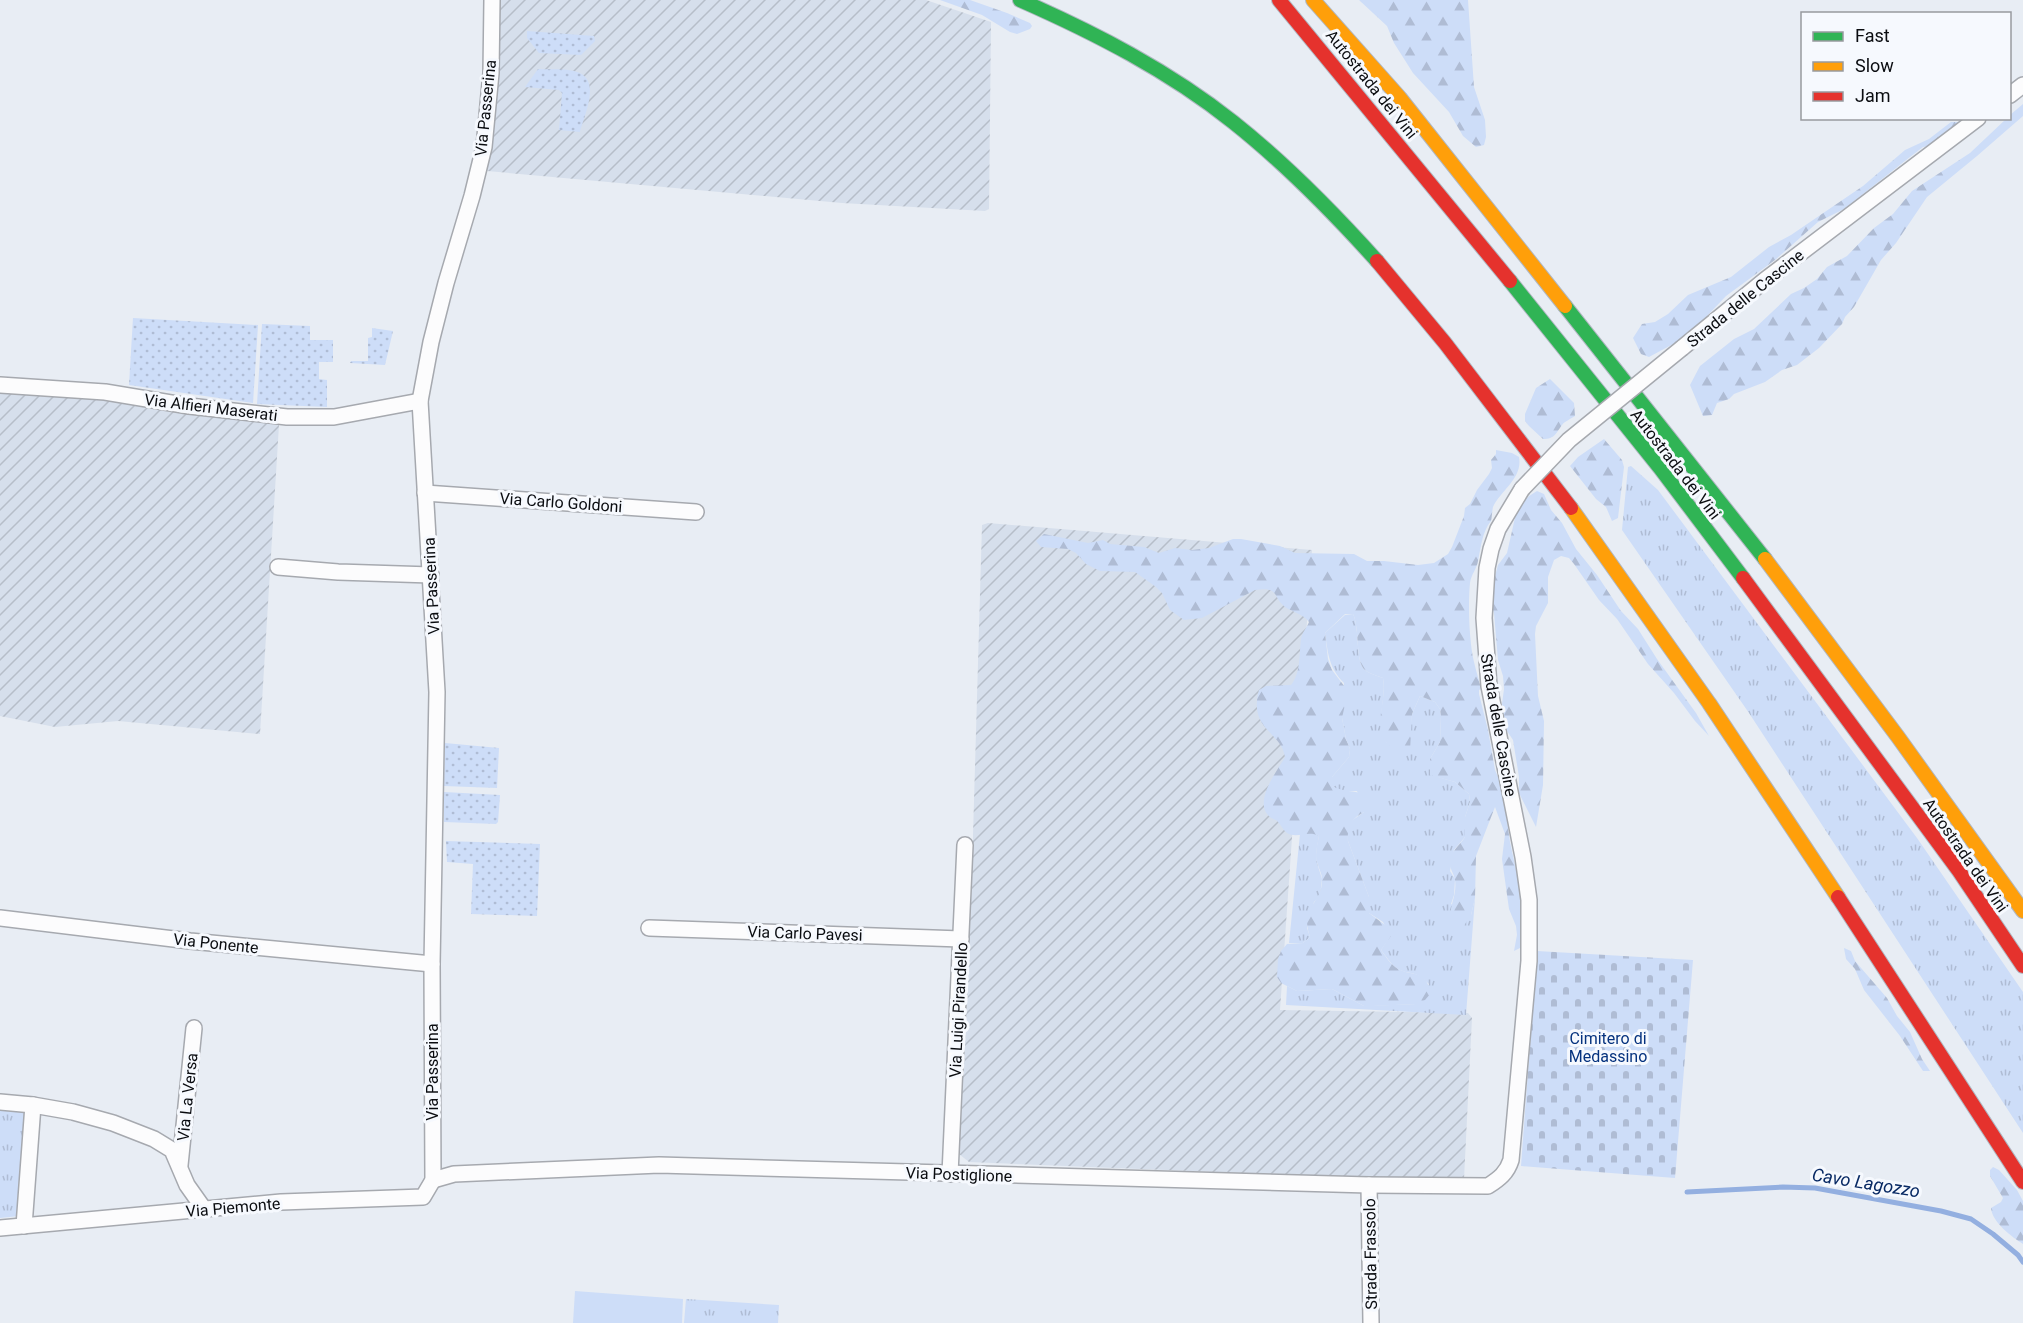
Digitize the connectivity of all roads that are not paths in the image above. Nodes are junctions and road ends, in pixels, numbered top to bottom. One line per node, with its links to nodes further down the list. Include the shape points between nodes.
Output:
1 (492, 0): 9 (street, Via Passerina, via 491,74 484,147 431,342)
2 (1020, 0): 27 (highway, via 1145,63 1235,123 1300,180 1370,252 1571,507 1690,673)
3 (1278, 0): 20 (highway, Autostrada dei Vini, via 1667,477 1931,833)
4 (1313, 0): 15 (highway, Autostrada dei Vini, via 1400,98 1753,543)
5 (2023, 85): 6 (street)
6 (2011, 94)
7 (1975, 120): 29 (street, Strada delle Cascine, bridge, via 1765,280 1569,440 1522,489 1506,514 1487,568 1484,630 1489,686 1523,856 1530,926 1511,1160 1509,1168)
8 (0, 385): 9 (street, Via Alfieri Maserati, via 105,392 287,417 334,417)
9 (420, 401): 10 (street, Via Passerina)
10 (426, 493): 11 (street, Via Carlo Goldoni); 13 (street, Via Passerina)
11 (696, 512)
12 (278, 567): 13 (street)
13 (430, 575): 19 (street, Via Passerina, via 437,692)
14 (964, 845): 18 (street, Via Luigi Pirandello)
15 (2023, 911)
16 (0, 918): 19 (street, Via Ponente)
17 (649, 928): 18 (street, Via Carlo Pavesi)
18 (962, 939): 25 (street, Via Luigi Pirandello)
19 (432, 964): 26 (street, Via Passerina)
20 (2023, 966)
21 (194, 1028): 24 (street, Via La Versa)
22 (0, 1102): 23 (street)
23 (33, 1105): 24 (street, via 113,1123 154,1139 172,1150); 31 (street)
24 (180, 1167): 30 (street)
25 (950, 1174): 26 (street, Via Postiglione, via 658,1165 454,1174); 28 (street, Via Postiglione)
26 (432, 1180): 30 (street, Via Piemonte, via 423,1197)
27 (2023, 1182)
28 (1369, 1185): 29 (street, Via Postiglione); 33 (street, Strada Frassolo)
29 (1488, 1186)
30 (204, 1209): 31 (street, Via Piemonte)
31 (24, 1226): 32 (street, Via Piemonte)
32 (0, 1228)
33 (1371, 1323)

